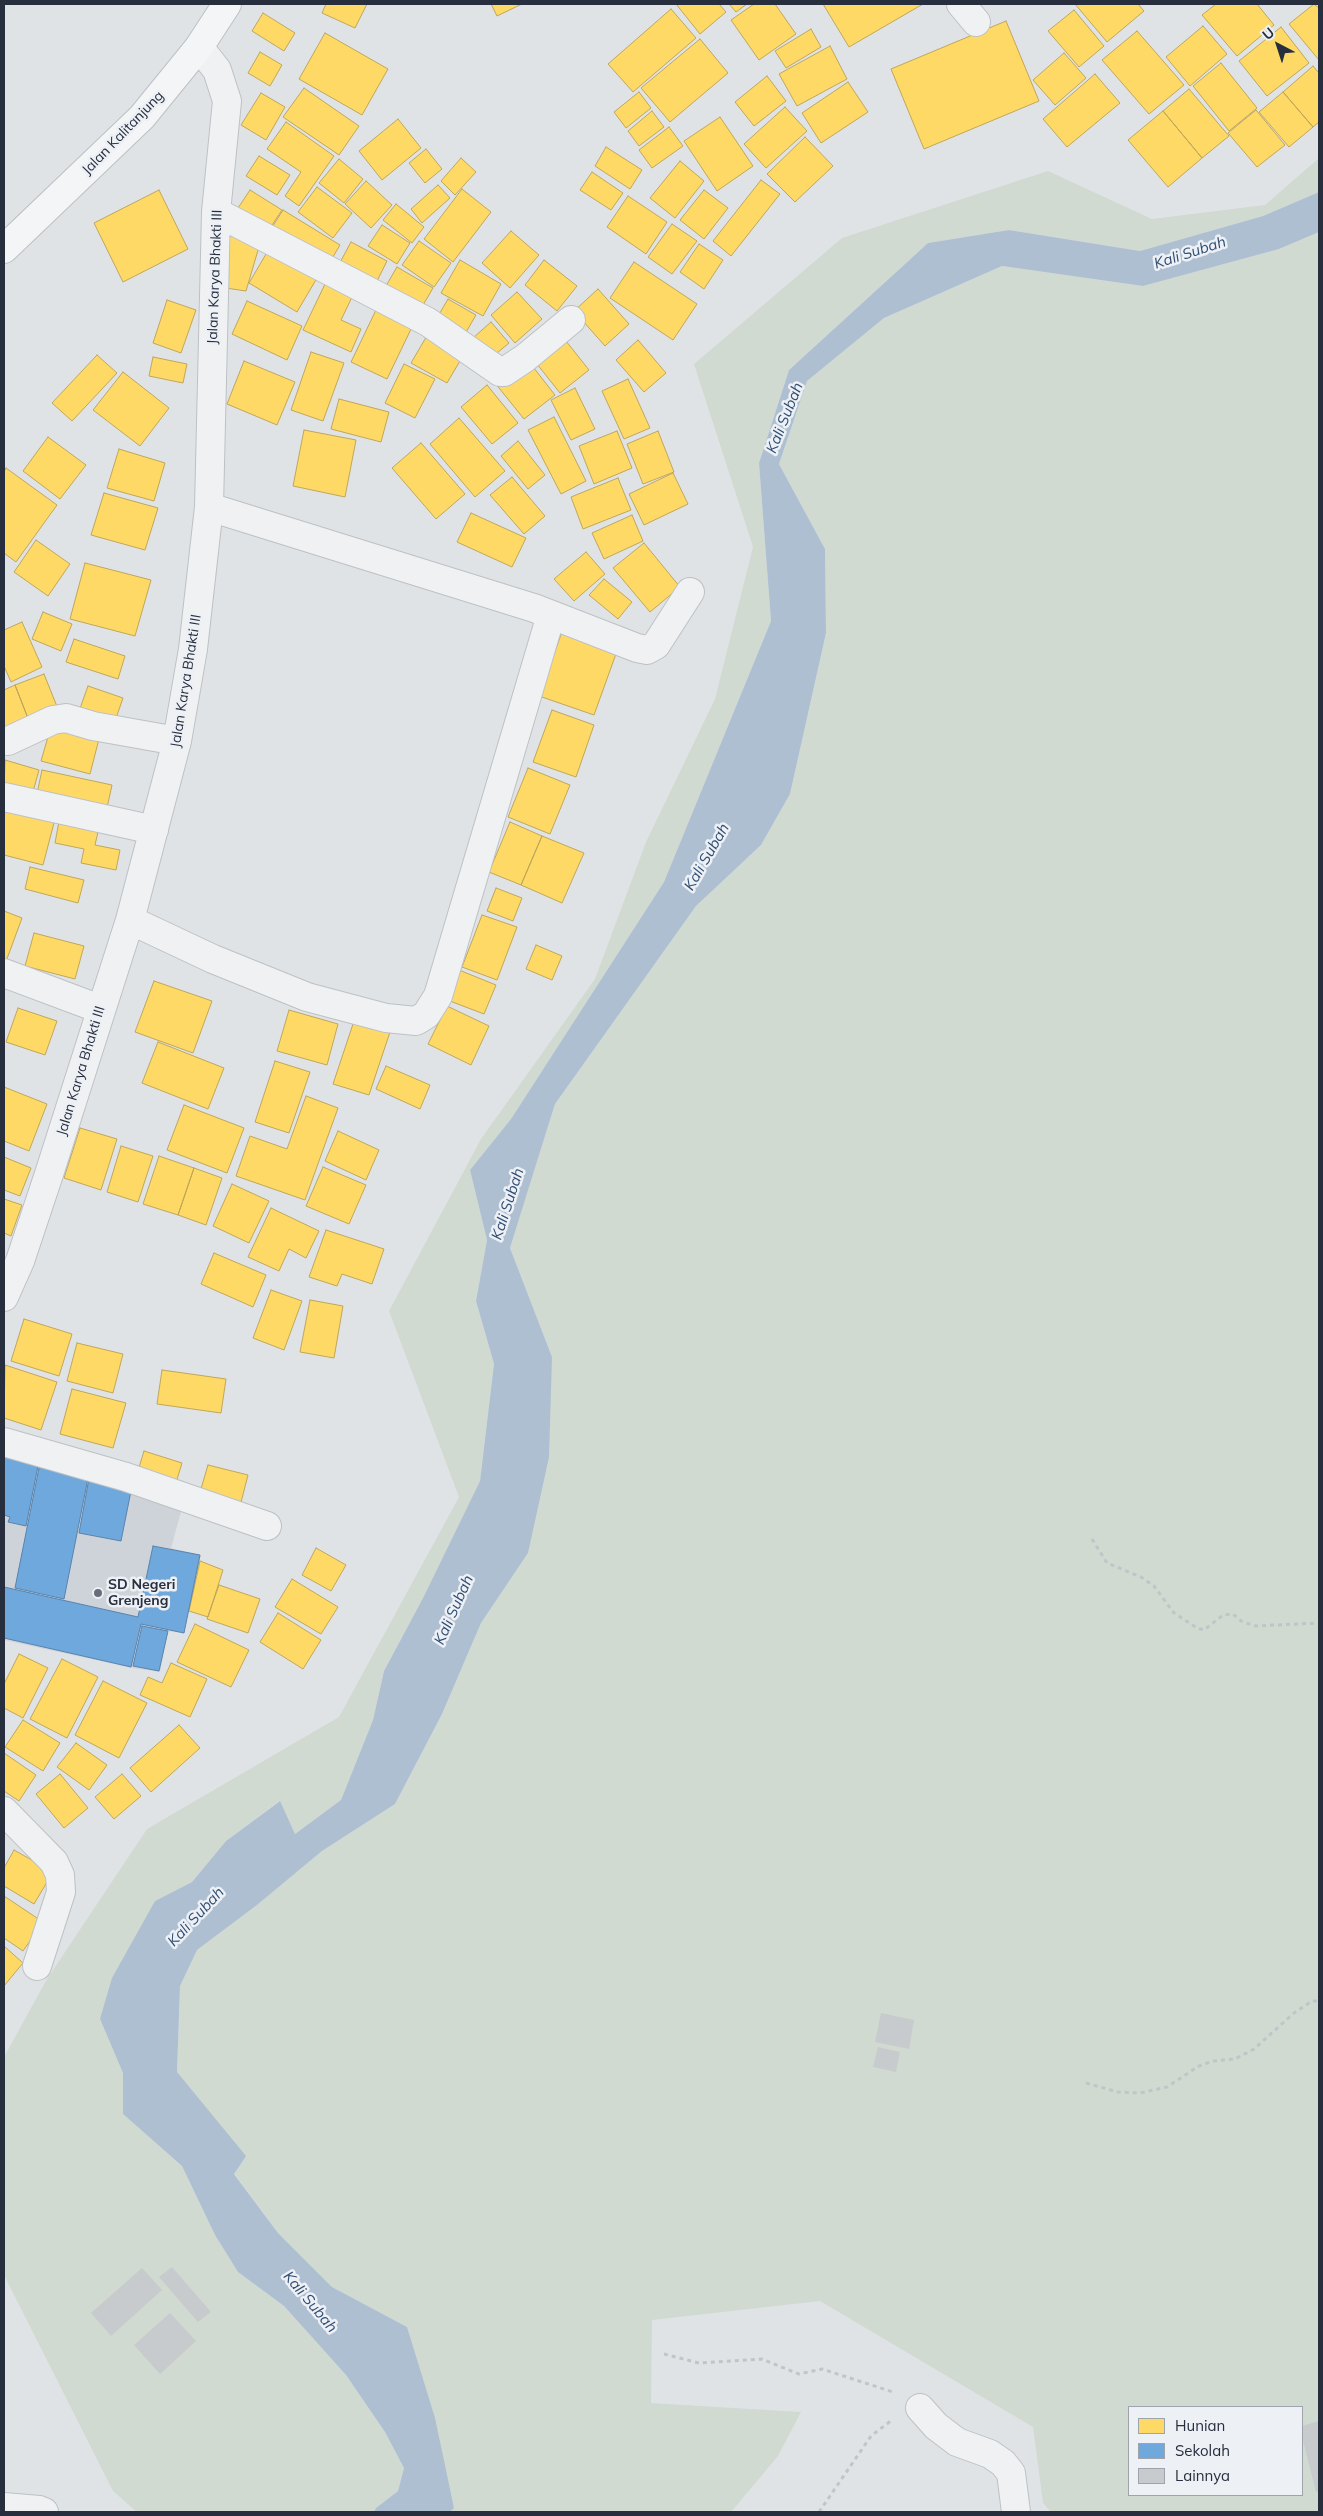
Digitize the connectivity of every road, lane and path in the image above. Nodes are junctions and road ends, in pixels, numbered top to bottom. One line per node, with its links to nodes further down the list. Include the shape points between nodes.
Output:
1 (227, 4): 2 (main road, Jalan Kalitanjung)
2 (199, 47): 3 (street, Jalan Karya Bhakti III, via 217,70 227,101); 4 (main road, Jalan Kalitanjung, via 142,117)
3 (216, 212): 5 (street, via 428,322 500,372 525,358); 6 (street, Jalan Karya Bhakti III)
4 (4, 249)
5 (571, 320)
6 (209, 507): 8 (street); 10 (street, Jalan Karya Bhakti III, via 193,649)
7 (690, 592): 8 (street, via 656,645 647,650)
8 (551, 615): 13 (street, via 438,996 426,1015 416,1021 386,1018 307,997)
9 (8, 741): 10 (street, via 53,720 66,718)
10 (177, 741): 12 (street, Jalan Karya Bhakti III)
11 (4, 797): 12 (street)
12 (154, 830): 13 (street, Jalan Karya Bhakti III)
13 (130, 920): 15 (street, Jalan Karya Bhakti III)
14 (4, 973): 15 (street)
15 (100, 1009): 16 (street, Jalan Karya Bhakti III)
16 (12, 1258): 17 (street, Jalan Karya Bhakti III)
17 (4, 1297)
18 (4, 1442): 19 (street, via 126,1477)
19 (267, 1526)
20 (1092, 1540): 21 (path, via 1107,1563 1154,1586 1174,1613 1197,1628 1204,1630 1223,1615 1233,1614 1241,1621 1256,1626)
21 (1319, 1623)
22 (6, 1819): 23 (street, via 54,1862 60,1876 61,1892)
23 (37, 1966)
24 (1319, 2001): 25 (path, via 1312,2001 1294,2013 1254,2049 1235,2058 1199,2066 1167,2087 1140,2093 1118,2092)
25 (1086, 2083)
26 (664, 2354): 27 (path, via 699,2363 762,2359 799,2374 822,2369 902,2395)
27 (920, 2408): 30 (path, via 898,2416 871,2436); 31 (street, via 957,2442 990,2454 1003,2463 1011,2473)
28 (4, 2507): 29 (street)
29 (44, 2512)
30 (819, 2512)
31 (1016, 2512)

